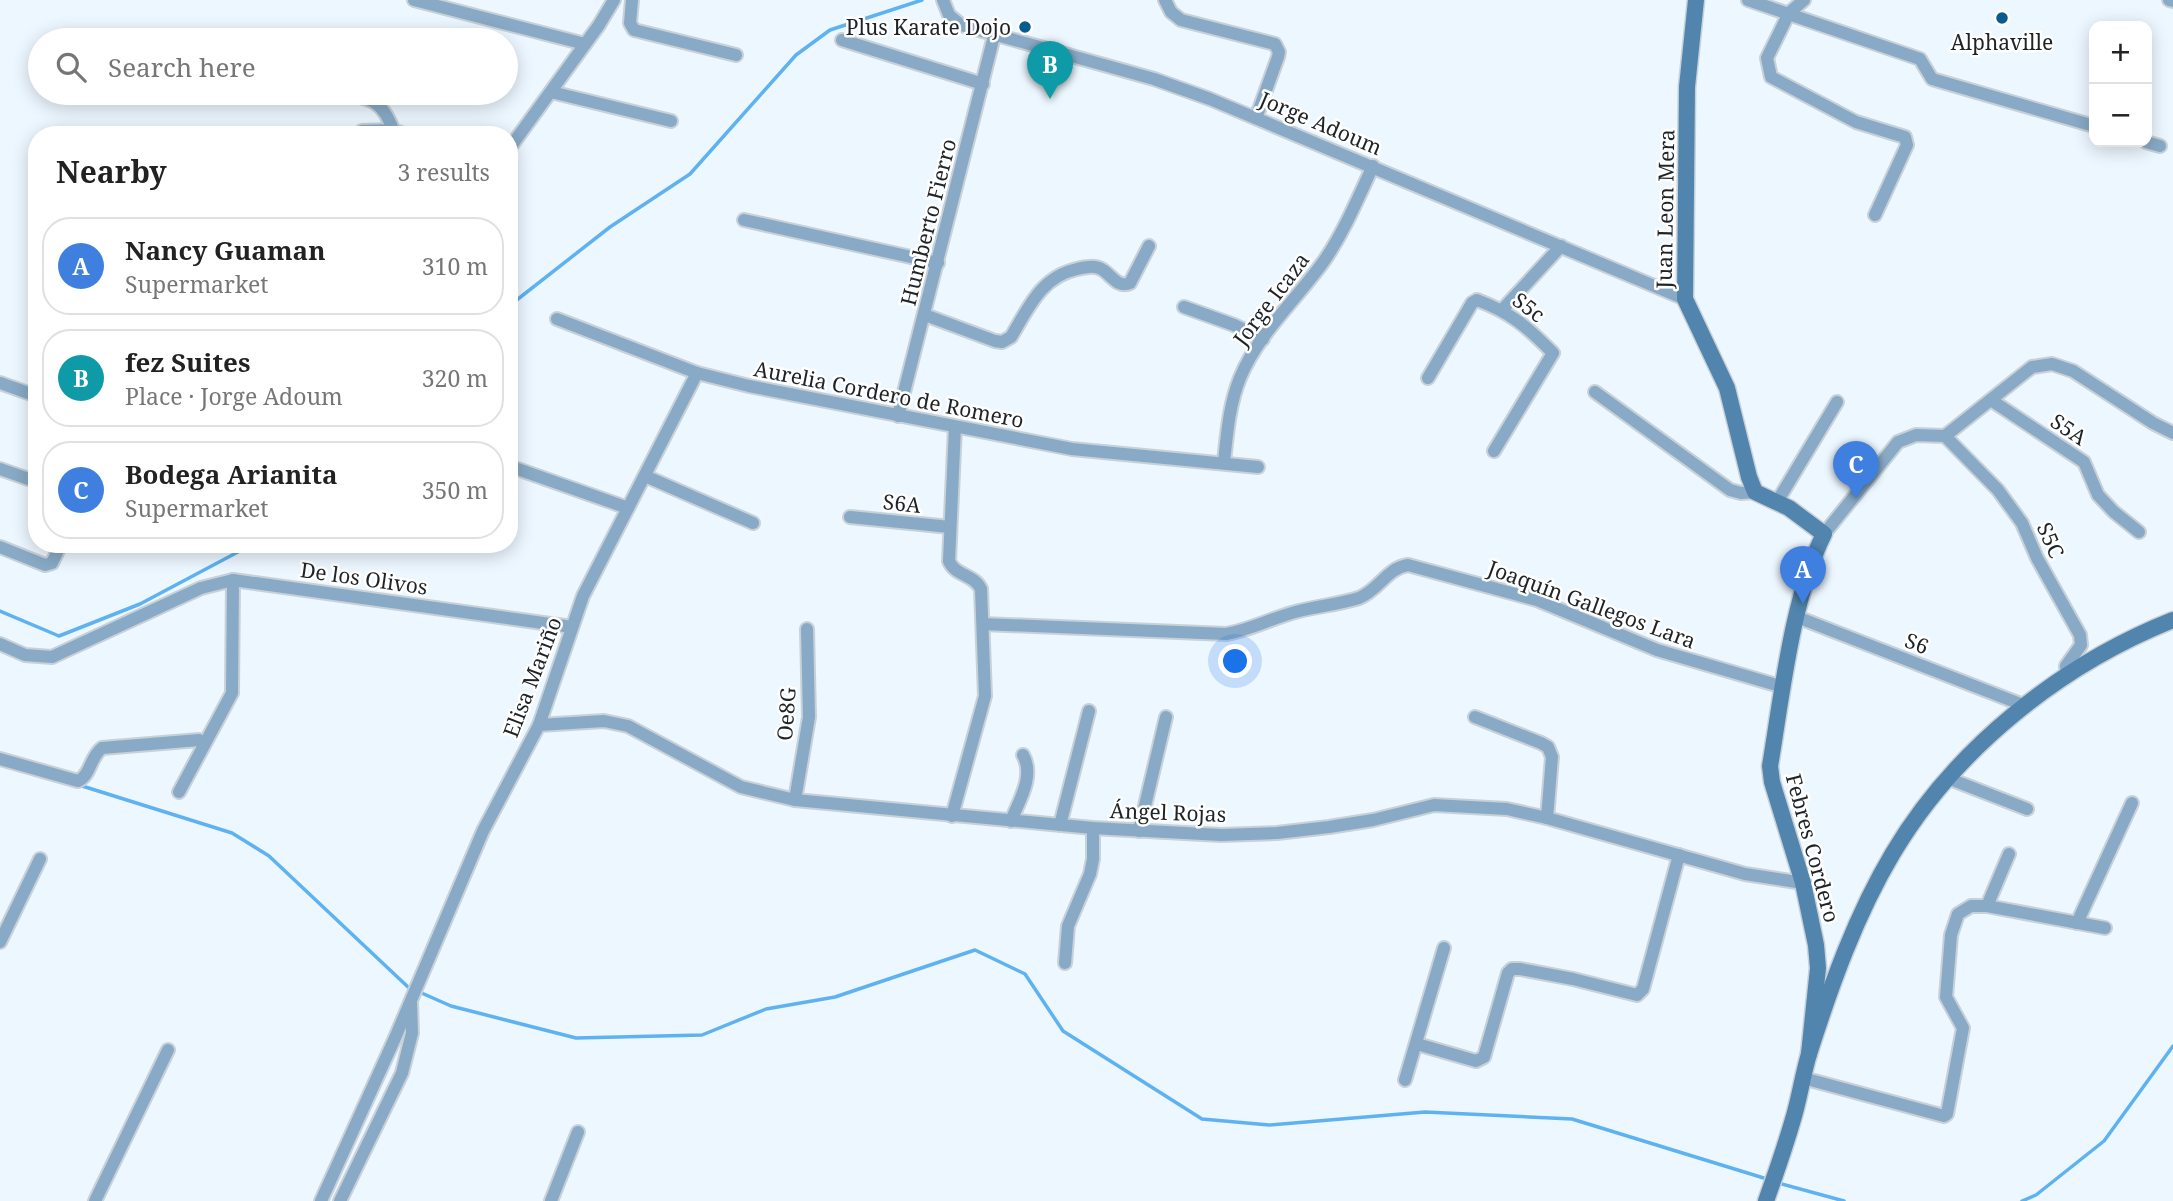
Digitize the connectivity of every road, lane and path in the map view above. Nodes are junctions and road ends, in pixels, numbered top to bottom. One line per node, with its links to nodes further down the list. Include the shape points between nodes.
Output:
1 (414, 0): 12 (street)
2 (614, 0): 12 (street)
3 (632, 0): 13 (street, via 630,23 634,30)
4 (943, 0): 10 (street, Jorge Adoum, via 956,22)
5 (1165, 0): 17 (street, via 1181,20 1275,44 1278,57)
6 (1696, 0): 30 (street, Juan Leon Mera, via 1687,87)
7 (1748, 0): 9 (street)
8 (1804, 0): 9 (street)
9 (1789, 13): 20 (street, via 1920,59 1932,79); 25 (street, via 1767,58 1770,77 1857,122 1905,137 1907,145)
10 (994, 36): 14 (street, Humberto Fierro); 17 (street, Jorge Adoum, via 1154,79)
11 (842, 40): 14 (street)
12 (585, 44): 15 (street)
13 (736, 55)
14 (983, 84): 29 (street, Humberto Fierro)
15 (551, 92): 18 (street); 21 (street)
16 (381, 105): 19 (street)
17 (1256, 117): 24 (street, Jorge Adoum)
18 (671, 121)
19 (391, 126)
20 (2089, 126)
21 (518, 137)
22 (2152, 144): 23 (street)
23 (2160, 146)
24 (1373, 166): 28 (street, Jorge Adoum); 35 (street, Jorge Icaza, via 1324,261)
25 (1875, 215)
26 (744, 220): 29 (street)
27 (1149, 246): 33 (street, via 1127,285 1090,266 1046,283 1007,340 995,341)
28 (1561, 246): 30 (street, Jorge Adoum); 32 (street)
29 (938, 263): 33 (street, Humberto Fierro)
30 (1685, 299): 54 (street, Juan Leon Mera, via 1727,388)
31 (1184, 307): 35 (street)
32 (1503, 309): 37 (street, S5c, via 1477,300 1472,303); 47 (street, S5c, via 1553,353)
33 (925, 315): 43 (street, Humberto Fierro)
34 (557, 319): 36 (street, Aurelia Cordero de Romero)
35 (1263, 339): 48 (street, Jorge Icaza, via 1234,395)
36 (698, 373): 43 (street, Aurelia Cordero de Romero); 52 (street, Elisa Mariño)
37 (1428, 378)
38 (0, 383): 40 (street)
39 (1595, 392): 54 (street, via 1730,490)
40 (28, 393)
41 (1992, 400): 45 (street, via 2032,367 2052,364 2073,371); 46 (street); 60 (street, S5A, via 2084,462 2098,495)
42 (1837, 402): 55 (street)
43 (898, 416): 44 (street, Aurelia Cordero de Romero)
44 (955, 428): 48 (street, Aurelia Cordero de Romero, via 1083,451); 59 (street)
45 (2173, 433)
46 (1945, 436): 61 (street, via 1916,435 1898,442); 71 (street, S5C, via 1998,490 2022,523 2080,635 2081,645 2066,666)
47 (1494, 451)
48 (1223, 462): 49 (street, Aurelia Cordero de Romero)
49 (1258, 467)
50 (0, 469): 53 (street)
51 (518, 469): 56 (street)
52 (645, 476): 56 (street, Elisa Mariño); 58 (street)
53 (28, 479)
54 (1755, 492): 55 (street)
55 (1777, 502): 61 (street)
56 (628, 508): 68 (street, Elisa Mariño)
57 (850, 517): 59 (street, S6A)
58 (753, 523)
59 (950, 527): 67 (street, via 950,565 979,585)
60 (2139, 532)
61 (1824, 534): 65 (street, Febres Cordero)
62 (0, 547): 63 (street, via 41,565 52,563)
63 (57, 553)
64 (233, 580): 68 (street, De los Olivos); 70 (street, De los Olivos, via 201,588 52,657 24,655); 82 (street, via 232,693)
65 (1797, 617): 72 (street, Febres Cordero); 73 (street, S6)
66 (2173, 620): 71 (street)
67 (983, 624): 72 (street, Joaquín Gallegos Lara, via 1241,632 1299,611 1360,597 1393,570 1408,565 1537,600 1657,650); 86 (street, via 985,696)
68 (572, 627): 77 (street, Elisa Mariño)
69 (807, 629): 83 (street, Oe8G, via 809,707)
70 (0, 644)
71 (2067, 675): 73 (street)
72 (1783, 687): 95 (street, Febres Cordero, via 1770,766)
73 (2023, 705): 81 (street)
74 (1089, 711): 89 (street)
75 (1166, 717): 91 (street)
76 (1475, 717): 87 (street, via 1541,743 1551,752)
77 (539, 725): 83 (street, Ángel Rojas, via 604,721 628,726 741,787); 102 (street, Elisa Mariño, via 482,831)
78 (199, 740): 80 (street, via 102,748 78,781)
79 (1023, 755): 88 (street, via 1027,777)
80 (0, 760)
81 (1950, 779): 85 (street); 105 (street, via 1906,833 1880,877 1853,933)
82 (180, 792)
83 (795, 800): 86 (street, Ángel Rojas)
84 (2132, 803): 97 (street)
85 (2027, 809)
86 (952, 816): 88 (street, Ángel Rojas)
87 (1547, 818): 91 (street, Ángel Rojas, via 1507,809 1434,805 1373,820 1277,833); 93 (street, Ángel Rojas)
88 (1011, 821): 89 (street, Ángel Rojas)
89 (1060, 825): 90 (street, Ángel Rojas)
90 (1093, 828): 91 (street, Ángel Rojas); 101 (street, via 1090,874 1068,926)
91 (1139, 831)
92 (2009, 853): 96 (street)
93 (1679, 855): 95 (street, Ángel Rojas, via 1745,874); 103 (street, via 1643,989 1637,995 1512,969 1484,1057 1476,1061)
94 (40, 859): 99 (street)
95 (1803, 883): 105 (street, Febres Cordero, via 1818,968)
96 (1986, 906): 97 (street); 106 (street, via 1971,906 1958,914 1951,936 1946,997 1963,1028 1947,1114)
97 (2077, 923): 98 (street)
98 (2105, 928)
99 (0, 942)
100 (1444, 948): 103 (street)
101 (1065, 963)
102 (410, 998): 108 (street, Elisa Mariño); 109 (street, Elisa Mariño, via 410,1050)
103 (1417, 1044): 107 (street)
104 (167, 1049): 111 (street)
105 (1809, 1054): 106 (street)
106 (1803, 1078): 115 (street)
107 (1405, 1080)
108 (358, 1124): 109 (street); 112 (street, Elisa Mariño)
109 (375, 1130): 113 (street, Elisa Mariño)
110 (578, 1132): 114 (street)
111 (94, 1201)
112 (321, 1201)
113 (340, 1201)
114 (551, 1201)
115 (1766, 1201)

